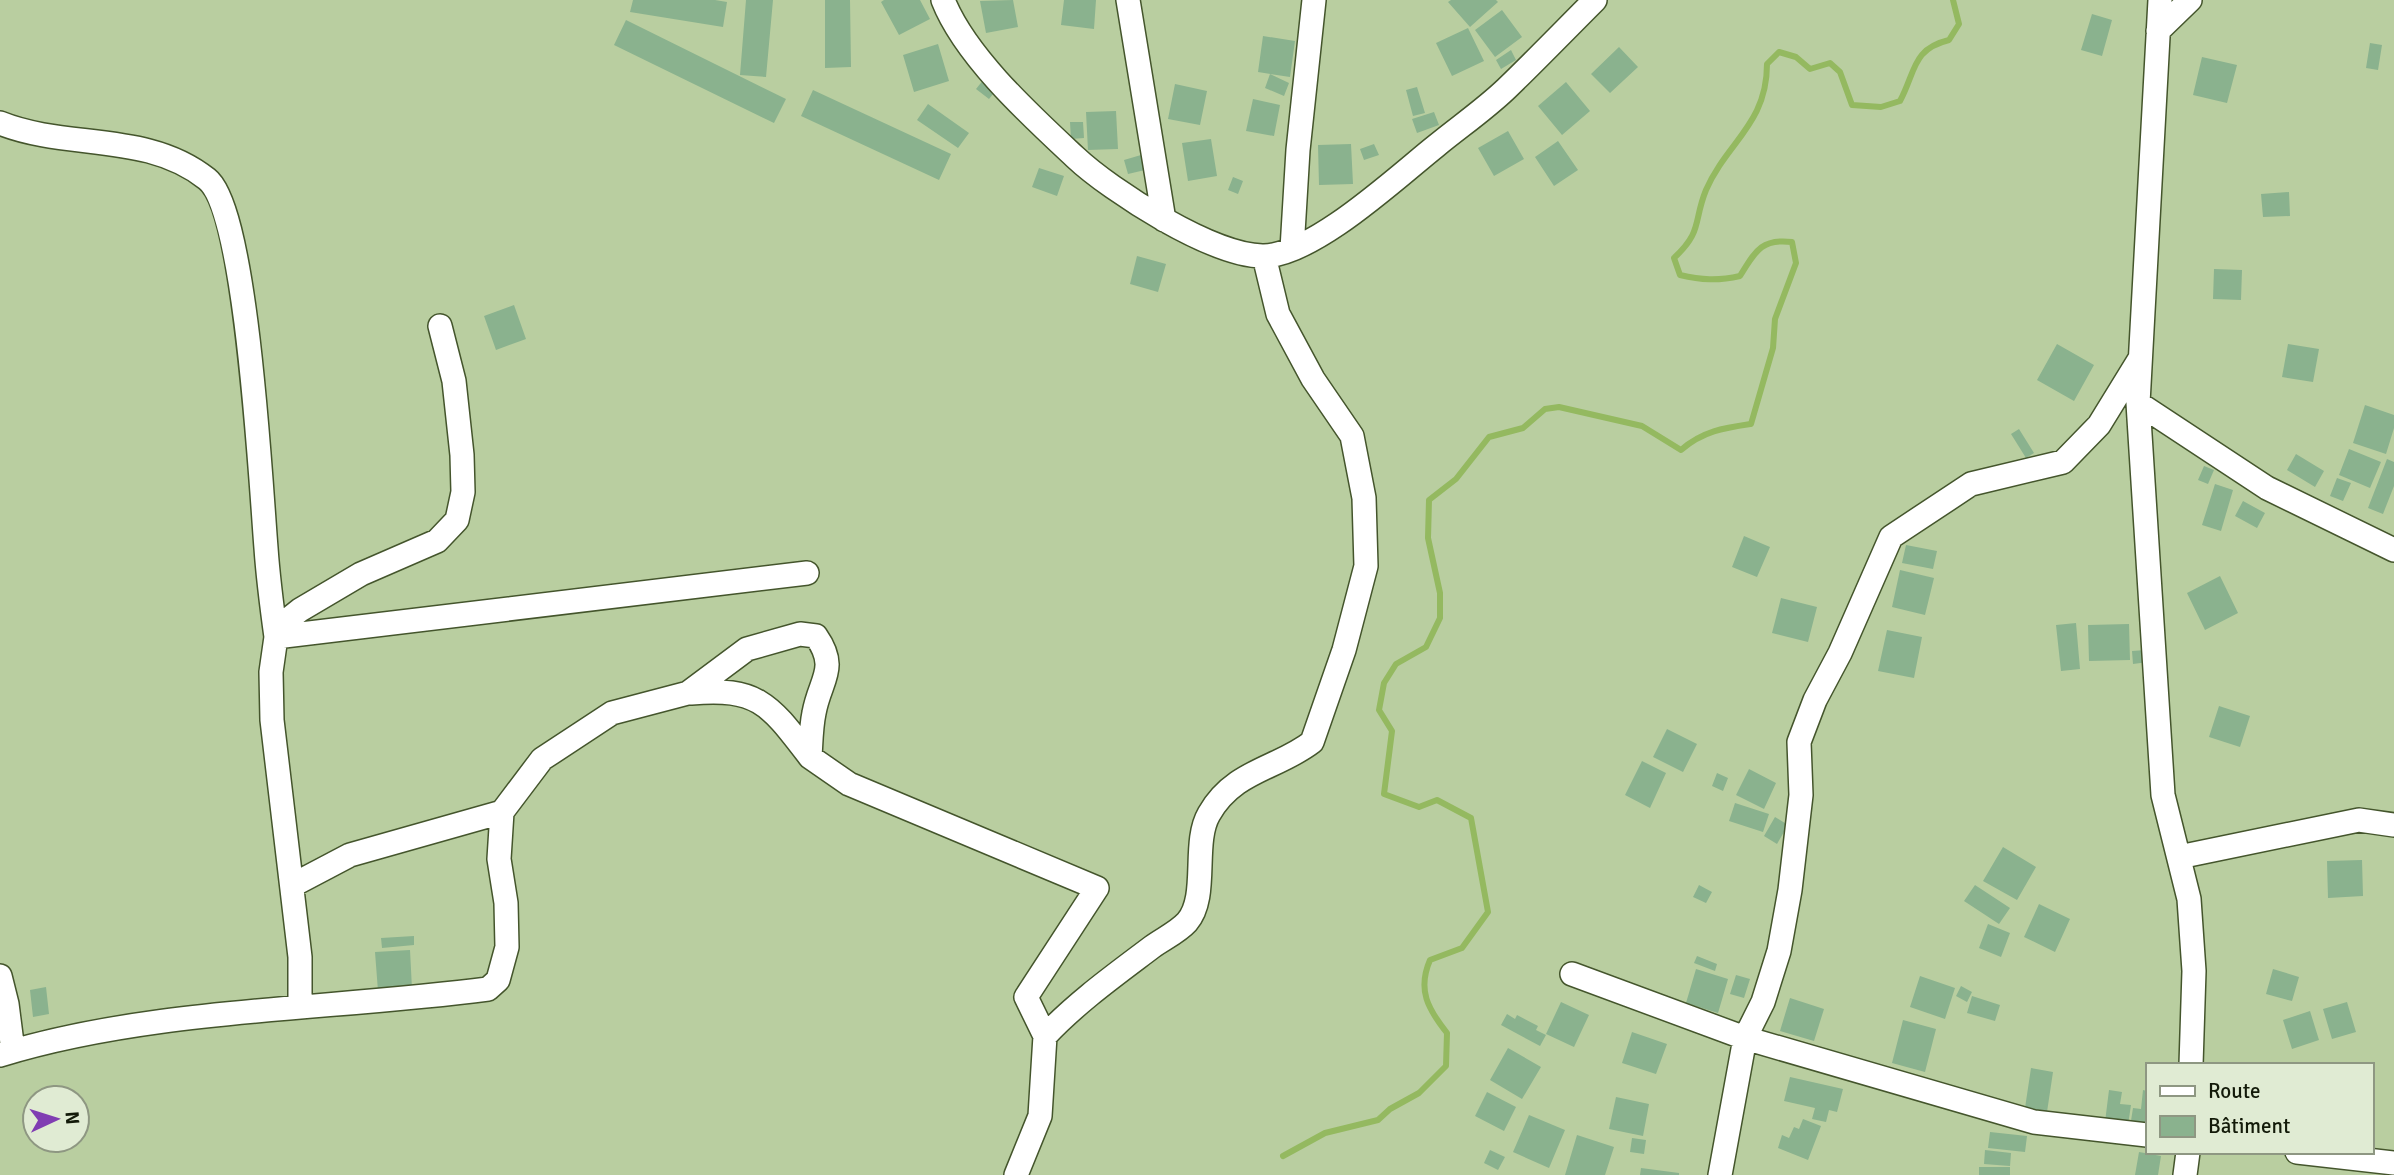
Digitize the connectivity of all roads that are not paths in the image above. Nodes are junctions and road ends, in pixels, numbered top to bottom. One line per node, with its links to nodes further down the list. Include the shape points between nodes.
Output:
1 (943, 0): 9 (street, via 951,20 1018,104 1088,170)
2 (1128, 0): 9 (street)
3 (1314, 0): 10 (street, via 1297,150)
4 (1595, 0): 10 (street, via 1503,92 1348,216)
5 (2160, 0): 7 (street)
6 (2190, 0): 7 (street)
7 (2158, 31): 13 (street)
8 (0, 123): 17 (street, via 26,134 111,141 151,152 209,180 219,198 241,291 251,368)
9 (1164, 220): 11 (street, via 1231,250)
10 (1292, 250): 11 (street)
11 (1264, 256): 27 (street, via 1278,314 1313,379 1352,436 1364,498 1366,566 1344,650 1312,742 1300,752 1242,777 1209,814 1201,837 1197,897 1188,921 1066,1014)
12 (440, 326): 17 (street, via 454,381 461,455 463,492 457,520 437,541 361,574 300,610)
13 (2139, 359): 14 (street); 28 (street, via 2099,425 2063,462 1971,484 1891,537 1800,741 1801,795 1779,951 1763,1002)
14 (2138, 403): 15 (street, via 2267,488); 22 (street, via 2163,795)
15 (2394, 550)
16 (807, 573): 17 (street)
17 (276, 637): 23 (street, via 272,720)
18 (688, 693): 19 (street, via 727,690 757,699); 19 (street, via 747,649 800,634 816,636 827,653 828,673 814,711); 20 (street, via 612,712 542,759)
19 (810, 757): 27 (street, via 849,785 1097,888 1026,996)
20 (502, 812): 23 (street, via 351,855); 26 (street, via 499,859 507,947 498,980 488,989 447,995)
21 (2394, 825): 22 (street, via 2359,820)
22 (2179, 857): 30 (street, via 2189,899 2194,971)
23 (293, 885): 26 (street)
24 (1572, 974): 28 (street)
25 (0, 976): 29 (street, via 7,1004)
26 (300, 1007): 29 (street, via 118,1028)
27 (1045, 1036): 35 (street, via 1040,1116)
28 (1745, 1038): 31 (street, via 2034,1122); 36 (street)
29 (6, 1053)
30 (2191, 1063)
31 (2146, 1135)
32 (2188, 1154): 37 (street)
33 (2315, 1154): 34 (street)
34 (2394, 1163)
35 (1016, 1175)
36 (1720, 1175)
37 (2185, 1175)

